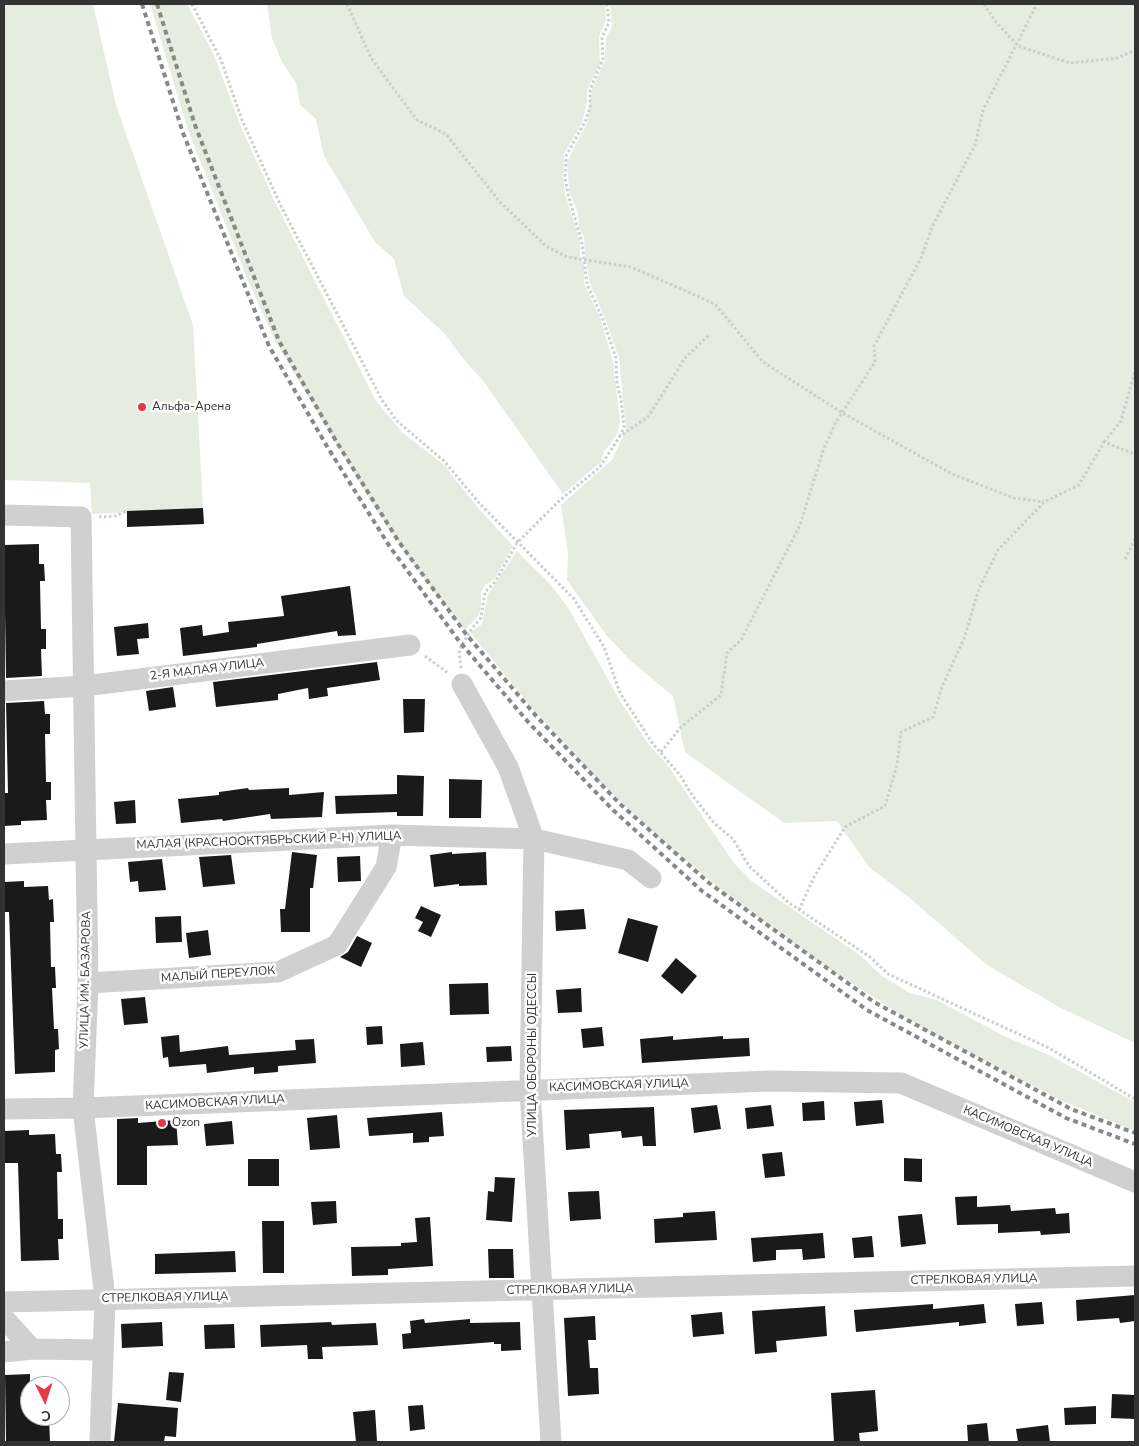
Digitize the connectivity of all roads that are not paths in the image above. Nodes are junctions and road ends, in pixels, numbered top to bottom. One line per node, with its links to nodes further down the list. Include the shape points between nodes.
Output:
1 (4, 515): 4 (street, УЛИЦА ИМ. БАЗАРОВА, via 81,517)
2 (410, 645): 4 (street, 2-Я МАЛАЯ УЛИЦА)
3 (462, 684): 7 (street, УЛИЦА ОБОРОНЫ ОДЕССЫ, via 508,767)
4 (84, 686): 5 (street, 2-Я МАЛАЯ УЛИЦА); 8 (street, УЛИЦА ИМ. БАЗАРОВА)
5 (4, 691)
6 (392, 835): 7 (street, МАЛАЯ (КРАСНООКТЯБРЬСКИЙ Р-Н) УЛИЦА); 8 (street, МАЛАЯ (КРАСНООКТЯБРЬСКИЙ Р-Н) УЛИЦА); 11 (street, МАЛЫЙ ПЕРЕУЛОК, via 386,867 337,945 278,972)
7 (534, 839): 10 (street, МАЛАЯ (КРАСНООКТЯБРЬСКИЙ Р-Н) УЛИЦА, via 628,860); 12 (street, УЛИЦА ОБОРОНЫ ОДЕССЫ)
8 (86, 850): 9 (street, МАЛАЯ (КРАСНООКТЯБРЬСКИЙ Р-Н) УЛИЦА); 11 (street, УЛИЦА ИМ. БАЗАРОВА)
9 (4, 854)
10 (651, 878)
11 (88, 982): 13 (street, УЛИЦА ИМ. БАЗАРОВА)
12 (530, 1089): 13 (street, КАСИМОВСКАЯ УЛИЦА); 15 (street, КАСИМОВСКАЯ УЛИЦА, via 770,1080 901,1083); 17 (street, УЛИЦА ОБОРОНЫ ОДЕССЫ)
13 (83, 1108): 14 (street, КАСИМОВСКАЯ УЛИЦА); 18 (street, УЛИЦА ИМ. БАЗАРОВА)
14 (4, 1109)
15 (1135, 1182)
16 (1135, 1276): 17 (street, СТРЕЛКОВАЯ УЛИЦА)
17 (541, 1291): 18 (street, СТРЕЛКОВАЯ УЛИЦА); 25 (street, УЛИЦА ОБОРОНЫ ОДЕССЫ)
18 (105, 1299): 19 (street, СТРЕЛКОВАЯ УЛИЦА); 22 (street, УЛИЦА ИМ. БАЗАРОВА)
19 (4, 1302)
20 (4, 1318): 21 (street)
21 (32, 1350): 22 (street); 23 (street)
22 (102, 1350): 24 (street, УЛИЦА ИМ. БАЗАРОВА)
23 (4, 1352)
24 (100, 1442)
25 (551, 1442)

